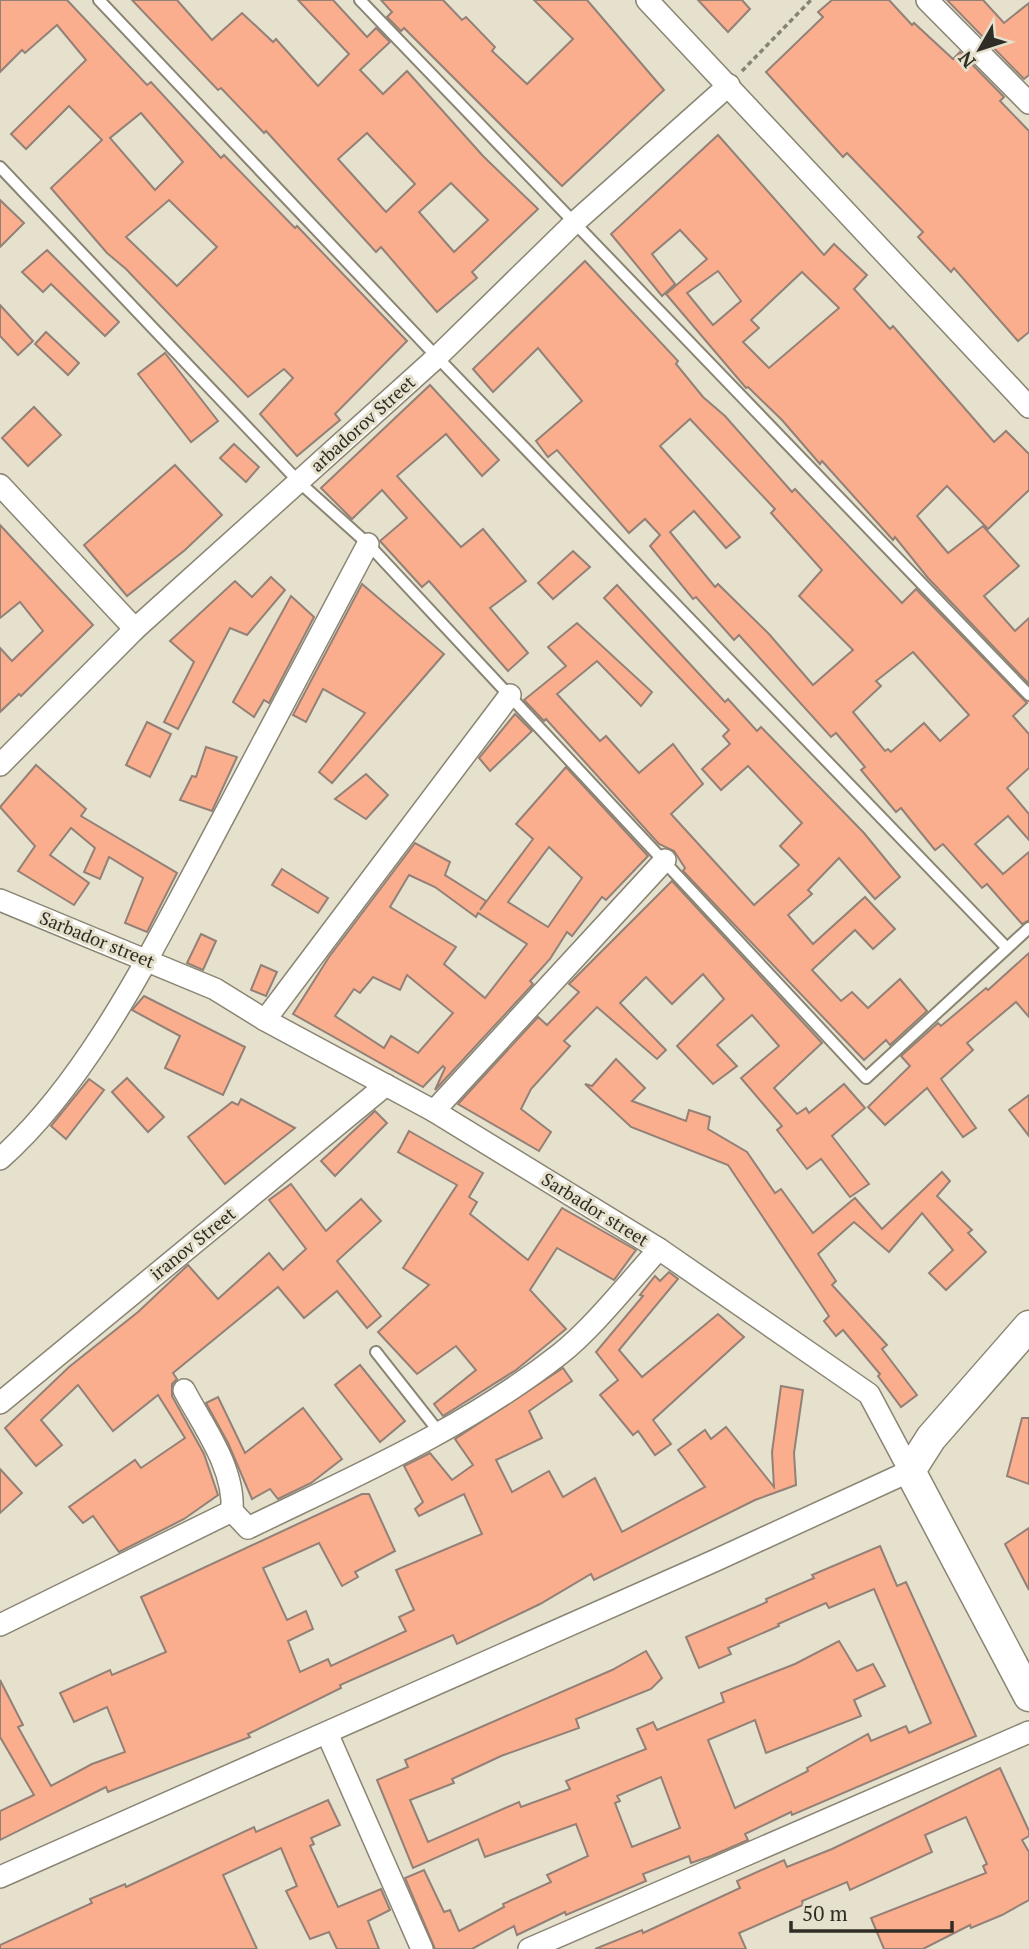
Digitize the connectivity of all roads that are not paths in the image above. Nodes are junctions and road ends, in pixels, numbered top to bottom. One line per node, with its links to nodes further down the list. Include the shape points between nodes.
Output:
1 (99, 0): 9 (lane)
2 (360, 0): 8 (lane)
3 (647, 0): 5 (street)
4 (927, 0): 6 (street)
5 (729, 86): 8 (street, arbadorov Street); 10 (street)
6 (1029, 103)
7 (0, 167): 11 (lane)
8 (574, 223): 9 (street, arbadorov Street); 16 (lane)
9 (437, 357): 11 (street, arbadorov Street); 21 (lane)
10 (1029, 407)
11 (299, 482): 13 (lane); 14 (street, arbadorov Street)
12 (0, 485): 14 (street)
13 (368, 544): 15 (lane); 22 (street)
14 (135, 629): 17 (street, arbadorov Street)
15 (510, 695): 18 (lane); 23 (street)
16 (1029, 695)
17 (0, 765)
18 (665, 860): 21 (lane, via 866,1078); 25 (street)
19 (0, 900): 22 (street, Sarbador street)
20 (1029, 928): 21 (lane)
21 (1006, 947)
22 (147, 960): 23 (street, Sarbador street, via 215,989); 26 (street, via 71,1079)
23 (265, 1020): 24 (street, Sarbador street)
24 (386, 1085): 25 (street, Sarbador street); 31 (street, iranov Street)
25 (434, 1111): 27 (street, Sarbador street)
26 (0, 1158)
27 (659, 1250): 32 (street, via 562,1352 484,1407); 33 (street, Sarbador street, via 869,1394)
28 (1029, 1326): 33 (street, via 931,1438)
29 (376, 1352): 32 (lane)
30 (184, 1390): 34 (street, via 224,1466)
31 (0, 1403)
32 (439, 1432): 34 (street, via 248,1528)
33 (910, 1471): 36 (street, Sarbador street); 37 (street)
34 (232, 1511): 35 (street)
35 (0, 1625)
36 (1029, 1696)
37 (327, 1732): 39 (street); 40 (street)
38 (1029, 1732): 41 (street)
39 (0, 1877)
40 (422, 1949)
41 (529, 1949)

